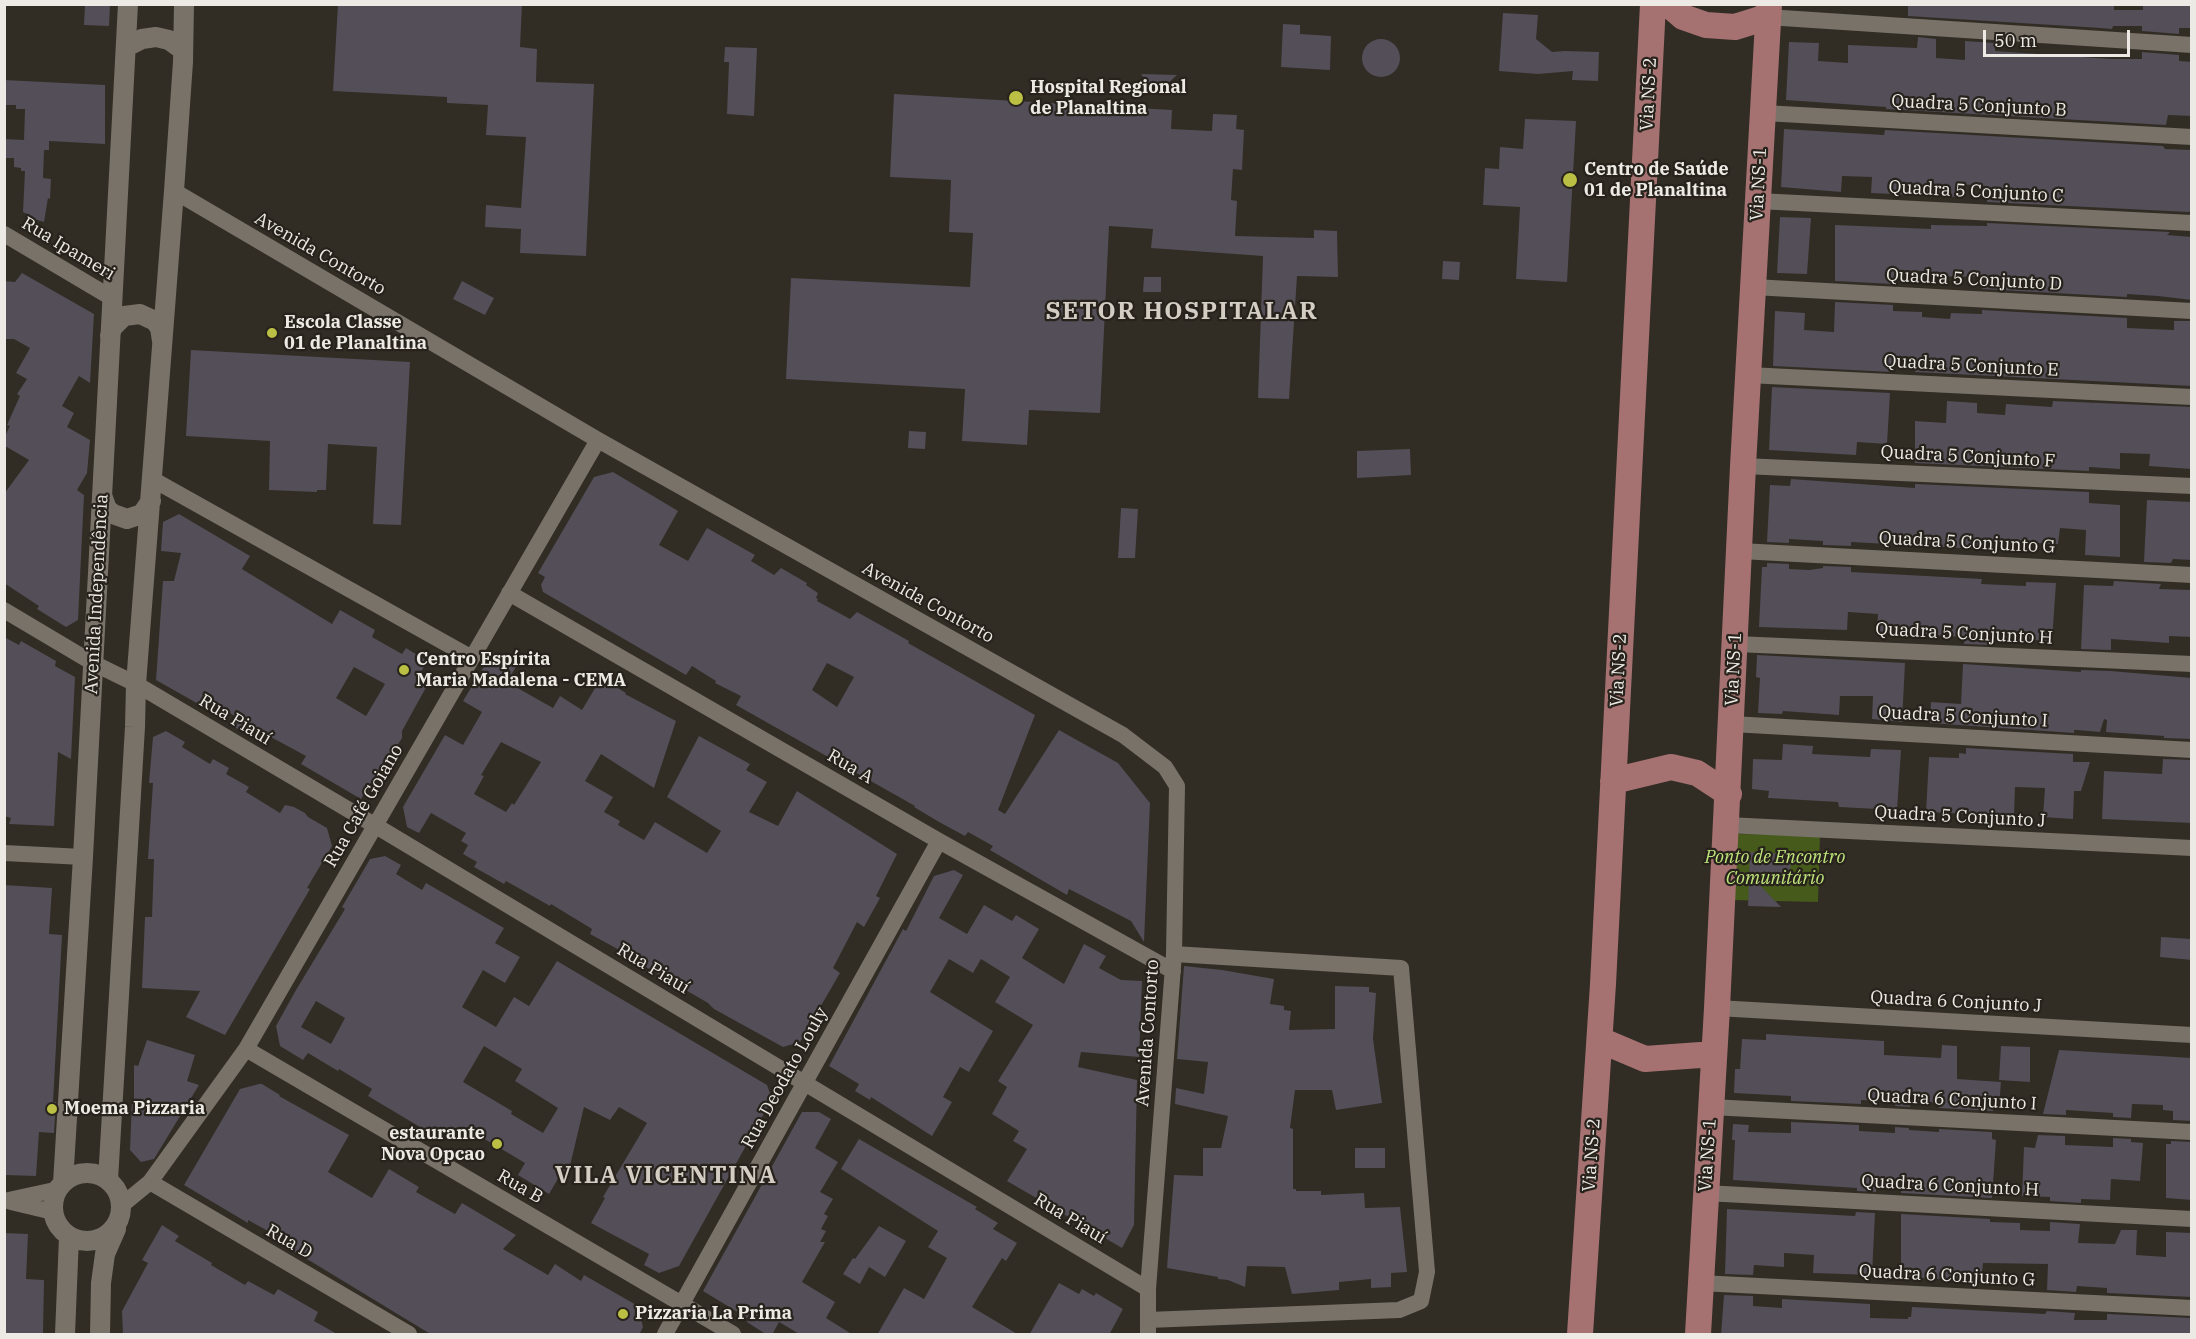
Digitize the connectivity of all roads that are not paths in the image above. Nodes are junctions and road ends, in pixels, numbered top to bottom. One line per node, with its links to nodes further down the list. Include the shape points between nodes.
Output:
1 (128, 4): 7 (street, Avenida Independência)
2 (184, 4): 8 (street)
3 (1653, 4): 39 (main road, Via NS-2)
4 (1668, 4): 5 (main road, via 1683,17 1706,25 1735,27)
5 (1768, 11): 6 (street); 9 (main road, Via NS-1)
6 (2192, 45)
7 (126, 47): 8 (street, via 156,37); 16 (street, Avenida Independência)
8 (183, 50): 11 (street)
9 (1764, 113): 10 (street, Quadra 5 Conjunto B); 12 (main road, Via NS-1)
10 (2192, 137)
11 (174, 191): 19 (street); 22 (street, Avenida Contorto)
12 (1758, 201): 13 (street, Quadra 5 Conjunto C); 15 (main road, Via NS-1)
13 (2192, 223)
14 (4, 234): 16 (street, Rua Ipameri)
15 (1754, 287): 17 (street, Quadra 5 Conjunto D); 20 (main road, Via NS-1)
16 (112, 298): 18 (street, Avenida Independência)
17 (2192, 311)
18 (110, 336): 19 (street, via 117,321 140,314 155,321); 26 (street, Avenida Independência)
19 (162, 344): 24 (street)
20 (1748, 375): 21 (street, Quadra 5 Conjunto E); 23 (main road, Via NS-1)
21 (2192, 396)
22 (598, 440): 30 (street, Rua Café Goiano); 47 (street, Avenida Contorto, via 1123,735 1165,767 1177,786)
23 (1743, 466): 25 (street, Quadra 5 Conjunto F); 28 (main road, Via NS-1)
24 (152, 479): 27 (street); 33 (street)
25 (2192, 486)
26 (102, 495): 27 (street, via 113,514 128,519 142,513); 34 (street, Avenida Independência)
27 (151, 501): 36 (street)
28 (1740, 551): 29 (street, Quadra 5 Conjunto G); 32 (main road, Via NS-1)
29 (2192, 575)
30 (509, 594): 33 (street, Rua Café Goiano); 43 (street, Rua A)
31 (4, 610): 34 (street)
32 (1736, 644): 35 (street, Quadra 5 Conjunto H); 37 (main road, Via NS-1)
33 (472, 658): 42 (street, Rua Café Goiano)
34 (93, 663): 36 (street, Rua Piauí); 46 (street, Avenida Independência)
35 (2192, 664)
36 (136, 684): 42 (street, Rua Piauí); 57 (street)
37 (1732, 724): 38 (street, Quadra 5 Conjunto I); 40 (main road, Via NS-1)
38 (2192, 750)
39 (1613, 781): 40 (main road, via 1671,767 1697,773); 51 (main road, Via NS-2)
40 (1729, 794): 41 (main road, Via NS-1)
41 (1727, 825): 44 (street, Quadra 5 Conjunto J); 49 (main road, Via NS-1)
42 (376, 826): 52 (street, Rua Café Goiano); 54 (street, Rua Piauí)
43 (939, 841): 48 (street, Rua A); 54 (street, Rua Deodato Louly)
44 (2192, 849)
45 (4, 853): 46 (street)
46 (83, 857): 59 (street, Avenida Independência)
47 (1174, 954): 48 (street, Avenida Contorto); 70 (street, via 1401,968 1427,1272 1422,1301 1399,1310)
48 (1173, 971): 67 (street, Avenida Contorto)
49 (1717, 1008): 50 (street, Quadra 6 Conjunto J); 53 (main road, Via NS-1)
50 (2192, 1035)
51 (1600, 1040): 53 (main road, via 1645,1059); 76 (main road, Via NS-2)
52 (246, 1049): 58 (street, Rua Café Goiano); 68 (street, Rua B)
53 (1714, 1054): 55 (main road, Via NS-1)
54 (805, 1082): 67 (street, Rua Piauí); 68 (street, Rua Deodato Louly)
55 (1711, 1107): 56 (street, Quadra 6 Conjunto I); 60 (main road, Via NS-1)
56 (2192, 1132)
57 (108, 1180): 59 (street, via 93,1173 77,1175); 61 (street, via 118,1191)
58 (150, 1182): 61 (street, Rua Café Goiano); 73 (street, Rua D)
59 (61, 1186): 62 (street, via 54,1196); 62 (street, via 4,1201)
60 (1706, 1192): 63 (street, Quadra 6 Conjunto H); 66 (main road, Via NS-1)
61 (122, 1206): 64 (street)
62 (53, 1212): 65 (street, via 58,1226)
63 (2192, 1219)
64 (117, 1226): 65 (street, via 104,1238 86,1242); 72 (street, via 105,1254)
65 (69, 1237): 71 (street)
66 (1700, 1282): 69 (street, Quadra 6 Conjunto G); 77 (main road, Via NS-1)
67 (1149, 1289): 70 (street, Avenida Contorto)
68 (682, 1305): 74 (street, Rua Deodato Louly); 75 (street)
69 (2192, 1308)
70 (1148, 1328)
71 (65, 1335)
72 (100, 1335)
73 (409, 1335)
74 (665, 1335)
75 (733, 1335)
76 (1580, 1335)
77 (1698, 1335)

